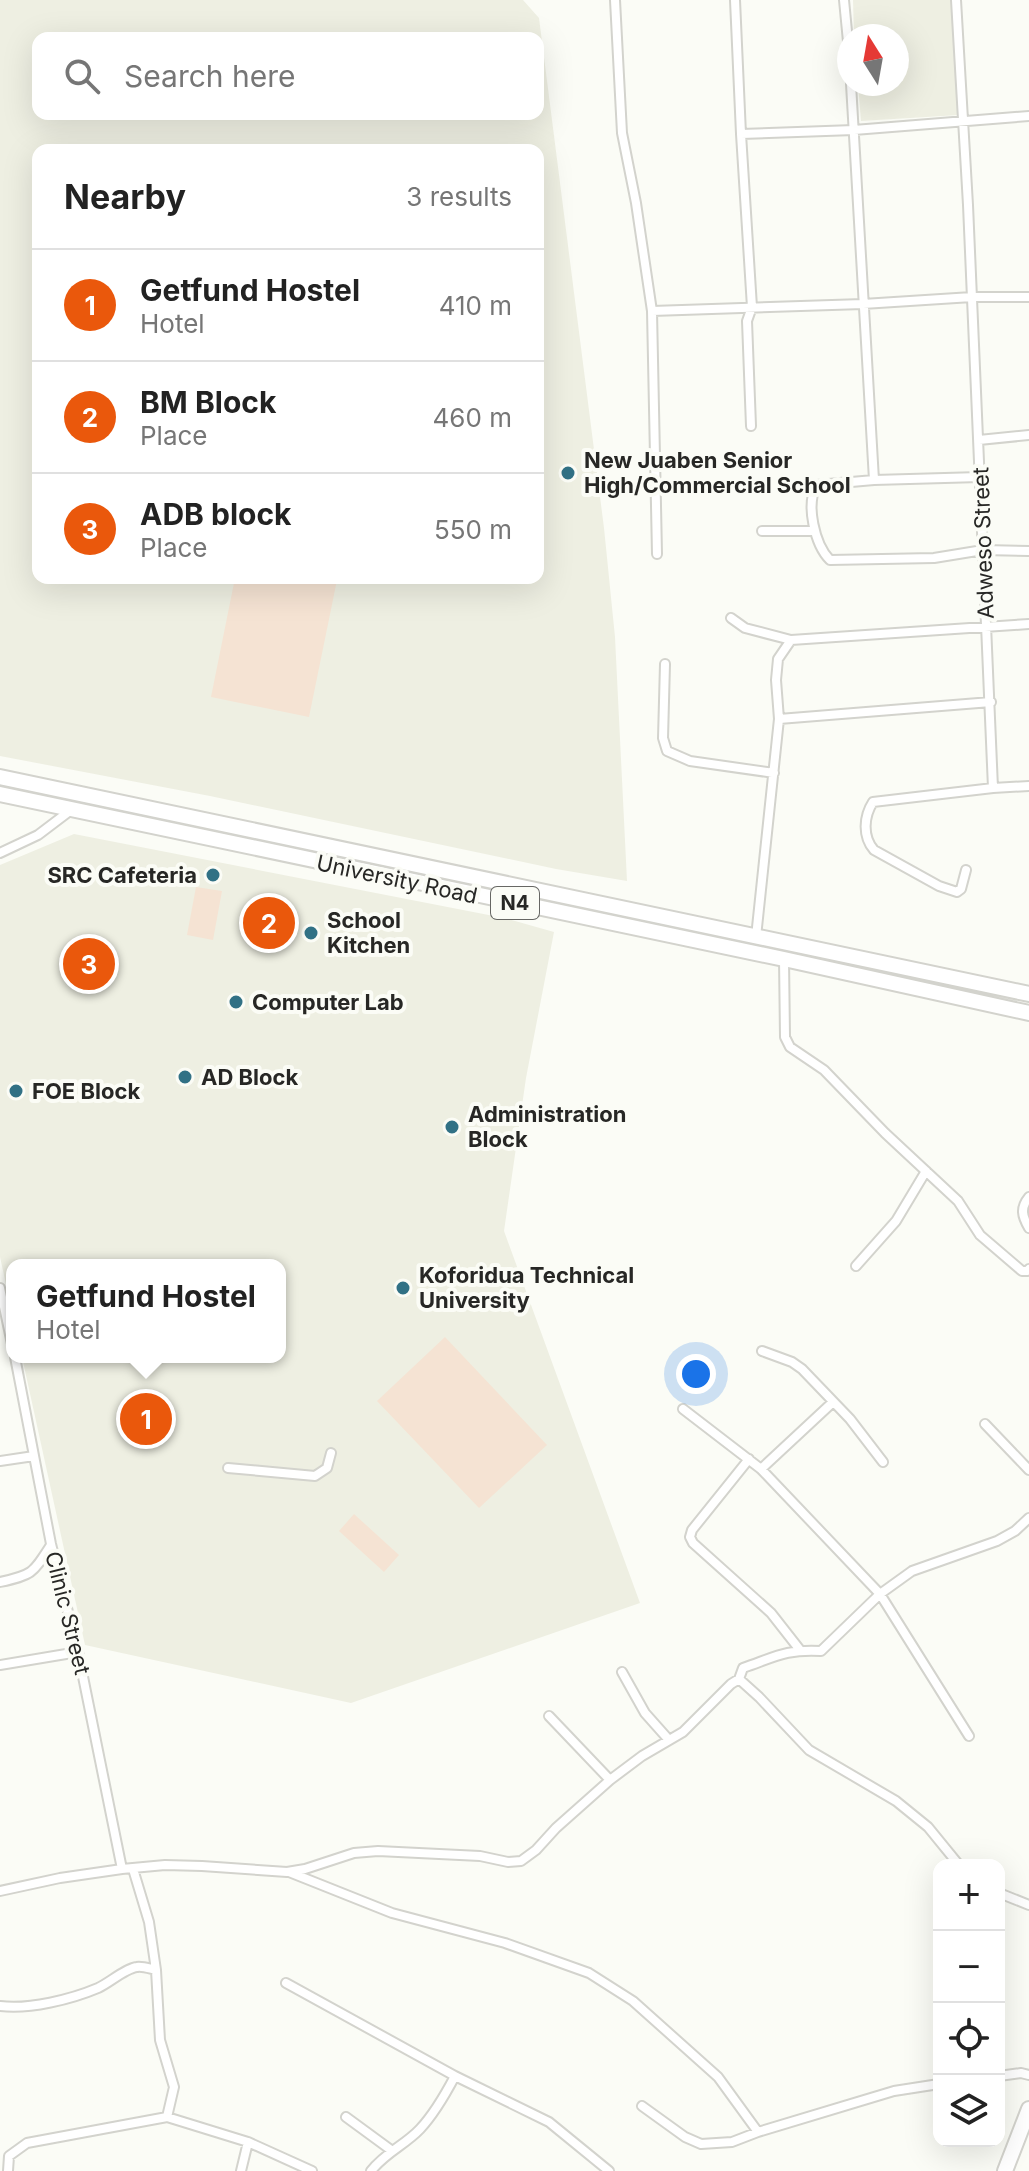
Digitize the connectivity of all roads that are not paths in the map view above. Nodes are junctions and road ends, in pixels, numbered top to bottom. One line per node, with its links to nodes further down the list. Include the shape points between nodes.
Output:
1 (615, 0): 15 (street, via 622,133)
2 (735, 0): 10 (street)
3 (844, 0): 5 (street)
4 (956, 0): 8 (street, Adweso Street)
5 (846, 24)
6 (852, 96): 9 (street)
7 (1029, 116): 8 (street)
8 (964, 121): 9 (street); 11 (street, Adweso Street)
9 (854, 130): 10 (street); 13 (street)
10 (741, 134): 14 (street)
11 (972, 297): 12 (street); 13 (street); 18 (street, Adweso Street)
12 (1029, 297)
13 (863, 304): 14 (street); 20 (street)
14 (752, 307): 15 (street); 16 (street, via 747,321)
15 (652, 311): 25 (street)
16 (751, 426)
17 (1029, 435): 18 (street)
18 (979, 440): 19 (street, Adweso Street)
19 (980, 477): 20 (street); 23 (street, Adweso Street)
20 (874, 480): 22 (street, via 817,485 812,492)
21 (762, 531): 22 (street)
22 (814, 531): 23 (street, via 830,560 934,558)
23 (983, 550): 24 (street); 28 (street, Adweso Street)
24 (1029, 551)
25 (657, 554)
26 (731, 618): 29 (street, via 745,628)
27 (1029, 624): 28 (street)
28 (986, 627): 29 (street); 31 (street, Adweso Street)
29 (791, 640): 32 (street, via 778,659)
30 (665, 664): 33 (street, via 667,751 690,761)
31 (991, 702): 32 (street); 36 (street, Adweso Street)
32 (779, 719): 33 (street)
33 (774, 773): 42 (street)
34 (0, 777): 38 (highway, University Road / N4)
35 (1029, 786): 36 (street)
36 (993, 788): 41 (street, via 870,805 865,821 874,850 957,892)
37 (0, 794): 39 (highway, University Road / N4)
38 (86, 795): 39 (street); 42 (highway, University Road / N4)
39 (70, 810): 40 (street, via 38,835); 43 (highway, University Road / N4)
40 (0, 853)
41 (966, 870)
42 (756, 938): 44 (highway, University Road / N4)
43 (784, 959): 45 (highway, University Road / N4); 46 (street, via 786,1042 824,1070)
44 (1029, 994)
45 (1029, 1013)
46 (926, 1171): 49 (street, via 896,1221); 50 (street, via 958,1201 980,1235 1022,1271)
47 (1029, 1197): 48 (street, via 1023,1212)
48 (1029, 1228)
49 (856, 1266)
50 (1029, 1269)
51 (0, 1288): 52 (street)
52 (6, 1316)
53 (762, 1351): 55 (street, via 802,1369)
54 (16, 1363): 59 (street, Clinic Street)
55 (833, 1402): 62 (street); 64 (street)
56 (683, 1409): 60 (street)
57 (985, 1424): 65 (street)
58 (331, 1453): 63 (street, via 327,1468 315,1476)
59 (34, 1456): 61 (street); 67 (street, Clinic Street)
60 (749, 1459): 64 (street); 70 (street, via 690,1537 771,1613)
61 (0, 1461)
62 (883, 1462)
63 (228, 1468)
64 (761, 1469): 69 (street)
65 (1029, 1470)
66 (1028, 1520): 69 (street, via 997,1541 912,1571)
67 (51, 1544): 68 (street, via 26,1577); 71 (street, Clinic Street)
68 (0, 1582)
69 (880, 1594): 70 (street, via 821,1651); 76 (street)
70 (800, 1650): 74 (street, via 743,1668)
71 (78, 1652): 72 (street); 80 (street, Clinic Street)
72 (0, 1665)
73 (622, 1672): 77 (street, via 645,1713)
74 (739, 1679): 77 (street); 79 (street, via 809,1750 896,1801 928,1827)
75 (549, 1716): 78 (street)
76 (969, 1736)
77 (669, 1740): 78 (street)
78 (610, 1780): 82 (street, via 521,1861 378,1851)
79 (954, 1859)
80 (122, 1869): 81 (street); 83 (street)
81 (133, 1869): 82 (street, via 165,1865); 86 (street)
82 (287, 1872): 97 (street, via 392,1913 505,1943 589,1973 633,2001 718,2077)
83 (0, 1891)
84 (1005, 1895): 85 (street)
85 (1029, 1905)
86 (156, 1970): 88 (street, via 136,1967 98,1988 41,2004); 95 (street, via 160,2040 174,2087)
87 (286, 1983): 91 (street)
88 (0, 2006)
89 (1005, 2075): 90 (street)
90 (1029, 2075)
91 (455, 2076): 99 (street, via 418,2131); 104 (street, via 549,2122)
92 (933, 2085): 97 (street, via 894,2091)
93 (642, 2106): 97 (street, via 701,2144 732,2142)
94 (1029, 2109): 105 (highway)
95 (167, 2117): 98 (street); 100 (street, via 27,2143 9,2156)
96 (346, 2117): 99 (street)
97 (758, 2132)
98 (248, 2142): 101 (street); 102 (street)
99 (391, 2150): 103 (street)
100 (8, 2171)
101 (241, 2171)
102 (312, 2171)
103 (371, 2171)
104 (609, 2171)
105 (1005, 2171)

